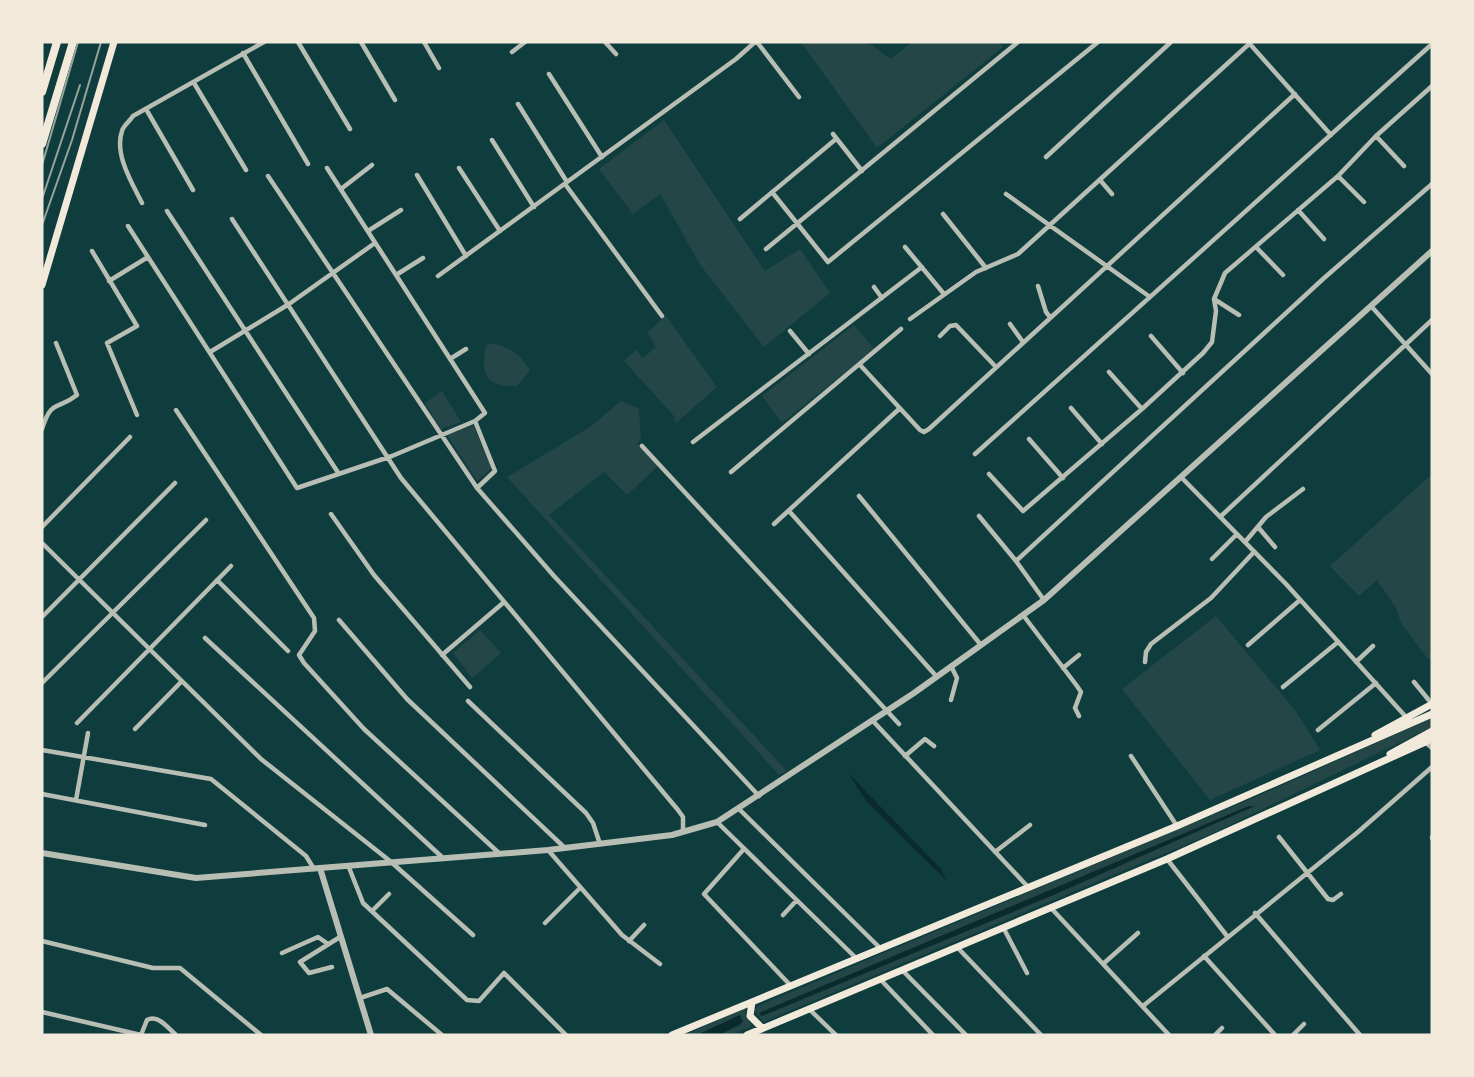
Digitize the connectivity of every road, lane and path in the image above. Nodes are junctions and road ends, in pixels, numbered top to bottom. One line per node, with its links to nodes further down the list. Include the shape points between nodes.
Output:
1 (57, 42): 23 (highway)
2 (73, 42): 33 (highway)
3 (114, 42): 86 (main road)
4 (264, 42): 17 (street)
5 (298, 42): 29 (street)
6 (361, 42): 26 (street)
7 (424, 42): 19 (street)
8 (525, 42): 16 (street)
9 (605, 42): 18 (street)
10 (756, 42): 25 (street); 34 (street)
11 (1018, 42): 42 (street)
12 (1098, 42): 63 (street, via 828,262)
13 (1171, 42): 35 (street)
14 (1248, 43): 24 (street); 46 (street)
15 (1432, 44): 30 (street)
16 (512, 52)
17 (243, 53): 21 (street); 36 (street)
18 (616, 54)
19 (439, 68)
20 (549, 74): 34 (street)
21 (194, 83): 28 (street); 41 (street)
22 (1432, 86): 31 (street)
23 (42, 92)
24 (1295, 94): 30 (street); 78 (street)
25 (800, 97)
26 (395, 100)
27 (518, 104): 47 (street)
28 (146, 109): 50 (street); 54 (street, via 133,116 122,130 120,149)
29 (350, 129)
30 (1331, 135): 90 (street)
31 (1376, 136): 38 (street); 45 (street)
32 (492, 140): 56 (street)
33 (42, 144)
34 (602, 157): 47 (street)
35 (1046, 157)
36 (308, 164)
37 (372, 165): 49 (street)
38 (1404, 166)
39 (327, 168): 49 (street)
40 (459, 168): 67 (street)
41 (246, 170)
42 (862, 171): 51 (street, via 835,136); 63 (street)
43 (268, 176): 81 (street)
44 (417, 176): 75 (street)
45 (1338, 176): 55 (street); 58 (street)
46 (1100, 180): 53 (street); 65 (street)
47 (566, 183): 56 (street); 96 (street)
48 (1432, 184): 156 (street)
49 (341, 189): 66 (street)
50 (193, 190)
51 (772, 192): 62 (street); 63 (street)
52 (1005, 194): 65 (street)
53 (1112, 194)
54 (142, 202)
55 (1364, 202)
56 (534, 207): 67 (street)
57 (401, 210): 66 (street)
58 (1298, 210): 68 (street); 71 (street)
59 (166, 211): 101 (street)
60 (943, 214): 80 (street)
61 (232, 219): 93 (street)
62 (740, 219)
63 (799, 222): 72 (street)
64 (128, 226): 76 (street)
65 (1050, 226): 78 (street); 80 (street, via 1018,254)
66 (368, 231): 69 (street)
67 (500, 231): 75 (street)
68 (1324, 238)
69 (375, 243): 81 (street); 83 (street)
70 (905, 247): 79 (street)
71 (1256, 247): 82 (street); 92 (street, via 1226,273)
72 (766, 249)
73 (1432, 251): 94 (street)
74 (92, 252): 85 (street)
75 (466, 256): 84 (street)
76 (148, 257): 85 (street); 110 (street)
77 (423, 258): 83 (street)
78 (1106, 266): 90 (street); 97 (street)
79 (922, 267): 89 (street); 91 (street)
80 (986, 268): 89 (street)
81 (334, 272): 93 (street); 125 (street)
82 (1283, 274)
83 (396, 275): 112 (street)
84 (438, 276)
85 (110, 281): 122 (street, via 137,326 107,343)
86 (42, 285)
87 (1038, 286): 97 (street)
88 (874, 287): 91 (street)
89 (944, 294): 98 (street)
90 (1150, 297): 131 (street)
91 (882, 298): 111 (street)
92 (1214, 299): 95 (street); 116 (street, via 1212,342)
93 (289, 304): 101 (street); 132 (street)
94 (1371, 306): 108 (street); 136 (street)
95 (1239, 315)
96 (662, 316)
97 (1050, 317): 106 (street)
98 (910, 319)
99 (1432, 320): 108 (street)
100 (1010, 324): 106 (street)
101 (246, 330): 110 (street); 134 (street)
102 (901, 330): 113 (street)
103 (790, 331): 111 (street)
104 (940, 336): 114 (street, via 957,325)
105 (1151, 336): 116 (street)
106 (1023, 342): 114 (street)
107 (56, 343): 124 (street, via 77,395 54,405)
108 (1404, 343): 117 (street); 145 (street)
109 (466, 349): 112 (street)
110 (210, 352): 134 (street, via 297,488)
111 (809, 354): 128 (street)
112 (450, 359): 123 (street, via 485,413)
113 (861, 366): 121 (street); 133 (street)
114 (996, 367): 121 (street, via 924,432)
115 (1109, 372): 119 (street)
116 (1183, 373): 119 (street)
117 (1432, 374)
118 (1071, 408): 129 (street)
119 (1142, 409): 129 (street)
120 (176, 410): 227 (street, via 314,618 315,631 299,655 304,663 363,729)
121 (899, 410): 142 (street)
122 (137, 415)
123 (475, 421): 125 (street); 139 (street, via 495,471)
124 (42, 429)
125 (442, 434): 132 (street); 139 (street)
126 (130, 437): 148 (street)
127 (1029, 439): 137 (street)
128 (693, 442)
129 (1102, 444): 137 (street)
130 (642, 446): 190 (street)
131 (975, 454)
132 (387, 458): 134 (street); 162 (street)
133 (731, 472)
134 (339, 474)
135 (989, 474): 137 (street, via 1023,511)
136 (1181, 477): 145 (street); 160 (street)
137 (1063, 478)
138 (175, 483): 158 (street)
139 (477, 488): 212 (street)
140 (1303, 489): 149 (street)
141 (859, 496): 169 (street)
142 (789, 511): 147 (street); 180 (street)
143 (331, 514): 174 (street, via 374,575)
144 (979, 516): 156 (street)
145 (1220, 517): 150 (street)
146 (206, 520): 163 (street)
147 (774, 524)
148 (42, 527)
149 (1258, 527): 151 (street); 153 (street)
150 (1237, 534): 151 (street); 155 (street)
151 (1245, 542): 154 (street)
152 (42, 543): 158 (street)
153 (1275, 547)
154 (1254, 552): 161 (street); 176 (street, via 1210,598 1152,644)
155 (1212, 559)
156 (1016, 561): 160 (street)
157 (231, 566): 159 (street)
158 (79, 580): 163 (street); 165 (street)
159 (217, 580): 172 (street); 173 (street)
160 (1044, 600): 164 (street)
161 (1300, 600): 168 (street); 170 (street)
162 (503, 603): 174 (street); 219 (street, via 678,810 683,817)
163 (113, 614): 172 (street); 183 (street)
164 (1023, 615): 169 (street); 179 (street)
165 (42, 617)
166 (339, 620): 222 (street, via 407,699)
167 (205, 638): 228 (street)
168 (1338, 642): 177 (street); 186 (street)
169 (981, 645): 178 (street)
170 (1248, 645)
171 (1373, 646): 177 (street)
172 (149, 650): 181 (street); 195 (street)
173 (288, 651)
174 (442, 655): 185 (street)
175 (1079, 655): 179 (street)
176 (1145, 662)
177 (1356, 662): 184 (street)
178 (951, 666): 180 (street); 187 (street, via 957,678)
179 (1064, 668): 192 (street, via 1081,692 1075,705)
180 (937, 677): 190 (street)
181 (181, 682): 197 (street); 230 (street, via 261,759)
182 (1413, 682): 189 (street)
183 (42, 683)
184 (1376, 683): 193 (street); 198 (street)
185 (470, 687)
186 (1283, 687)
187 (951, 700)
188 (468, 701): 221 (street, via 590,817)
189 (1432, 704): 193 (main road)
190 (887, 711): 194 (street); 196 (street)
191 (1432, 714): 202 (main road)
192 (1079, 716)
193 (1406, 717): 202 (main road)
194 (872, 720): 206 (street); 212 (street)
195 (77, 723)
196 (899, 724)
197 (135, 729)
198 (1318, 730)
199 (1432, 731): 209 (main road)
200 (88, 733): 208 (street)
201 (1429, 740): 204 (street); 209 (main road)
202 (1360, 745): 218 (main road)
203 (934, 746): 206 (street, via 925,739)
204 (1432, 748)
205 (42, 750): 208 (street)
206 (905, 756): 225 (street)
207 (1131, 756): 218 (street)
208 (83, 758): 213 (street); 232 (street, via 210,778)
209 (1370, 765): 229 (main road)
210 (1432, 767): 233 (street)
211 (42, 794): 213 (street)
212 (759, 796): 214 (street)
213 (76, 801): 216 (street)
214 (738, 808): 215 (street); 254 (street)
215 (717, 822): 219 (street); 224 (street)
216 (205, 825)
217 (1030, 825): 225 (street)
218 (1177, 826): 235 (main road)
219 (683, 832): 221 (street)
220 (1279, 837): 233 (street)
221 (600, 844): 222 (street)
222 (565, 848): 223 (street)
223 (548, 850): 227 (street); 234 (street)
224 (743, 850): 238 (street); 264 (street, via 704,894)
225 (995, 852): 235 (street)
226 (42, 853): 232 (street, via 196,878)
227 (500, 854): 228 (street)
228 (443, 859): 230 (street)
229 (1167, 859): 239 (main road); 248 (street)
230 (390, 861): 231 (street); 247 (street)
231 (348, 865): 232 (street); 240 (street, via 359,898)
232 (317, 868): 249 (street)
233 (1305, 873): 237 (street, via 1328,899); 241 (street)
234 (580, 888): 243 (street); 251 (street)
235 (1029, 888): 254 (main road)
236 (388, 894): 240 (street)
237 (1341, 894)
238 (796, 901): 242 (street); 257 (street)
239 (1051, 908): 245 (main road); 259 (street)
240 (372, 911): 278 (street, via 471,1002 479,1001 504,974)
241 (1255, 913): 248 (street); 289 (street)
242 (783, 915)
243 (545, 923)
244 (644, 925): 251 (street)
245 (1004, 927): 253 (main road); 262 (street)
246 (1138, 933): 259 (street)
247 (473, 935)
248 (1227, 936): 256 (street)
249 (340, 937): 252 (street); 265 (street)
250 (42, 941): 275 (street, via 153,968 180,968)
251 (630, 941): 258 (street)
252 (328, 944): 255 (street, via 318,937); 260 (street, via 300,963 309,973)
253 (957, 947): 261 (main road); 284 (street)
254 (881, 949): 257 (main road)
255 (282, 953)
256 (1204, 956): 267 (street); 287 (street)
257 (857, 959): 264 (main road)
258 (660, 964)
259 (1103, 964): 267 (street)
260 (332, 967)
261 (902, 970): 263 (main road); 283 (street)
262 (1027, 973)
263 (880, 979): 268 (main road); 282 (street)
264 (791, 986): 266 (main road)
265 (360, 998): 276 (street); 277 (street, via 387,989)
266 (752, 1002): 271 (main road, via 750,1016); 279 (main road)
267 (1143, 1006): 285 (street)
268 (809, 1009): 271 (main road); 281 (street)
269 (42, 1012): 273 (street)
270 (1304, 1024): 288 (street)
271 (762, 1028): 280 (main road)
272 (1222, 1028): 286 (street)
273 (141, 1035): 274 (street, via 147,1020 152,1018)
274 (176, 1035)
275 (261, 1035)
276 (371, 1035)
277 (442, 1035)
278 (566, 1035)
279 (672, 1035)
280 (747, 1035)
281 (836, 1035)
282 (933, 1035)
283 (966, 1035)
284 (1041, 1035)
285 (1169, 1035)
286 (1215, 1035)
287 (1275, 1035)
288 (1293, 1035)
289 (1360, 1035)

